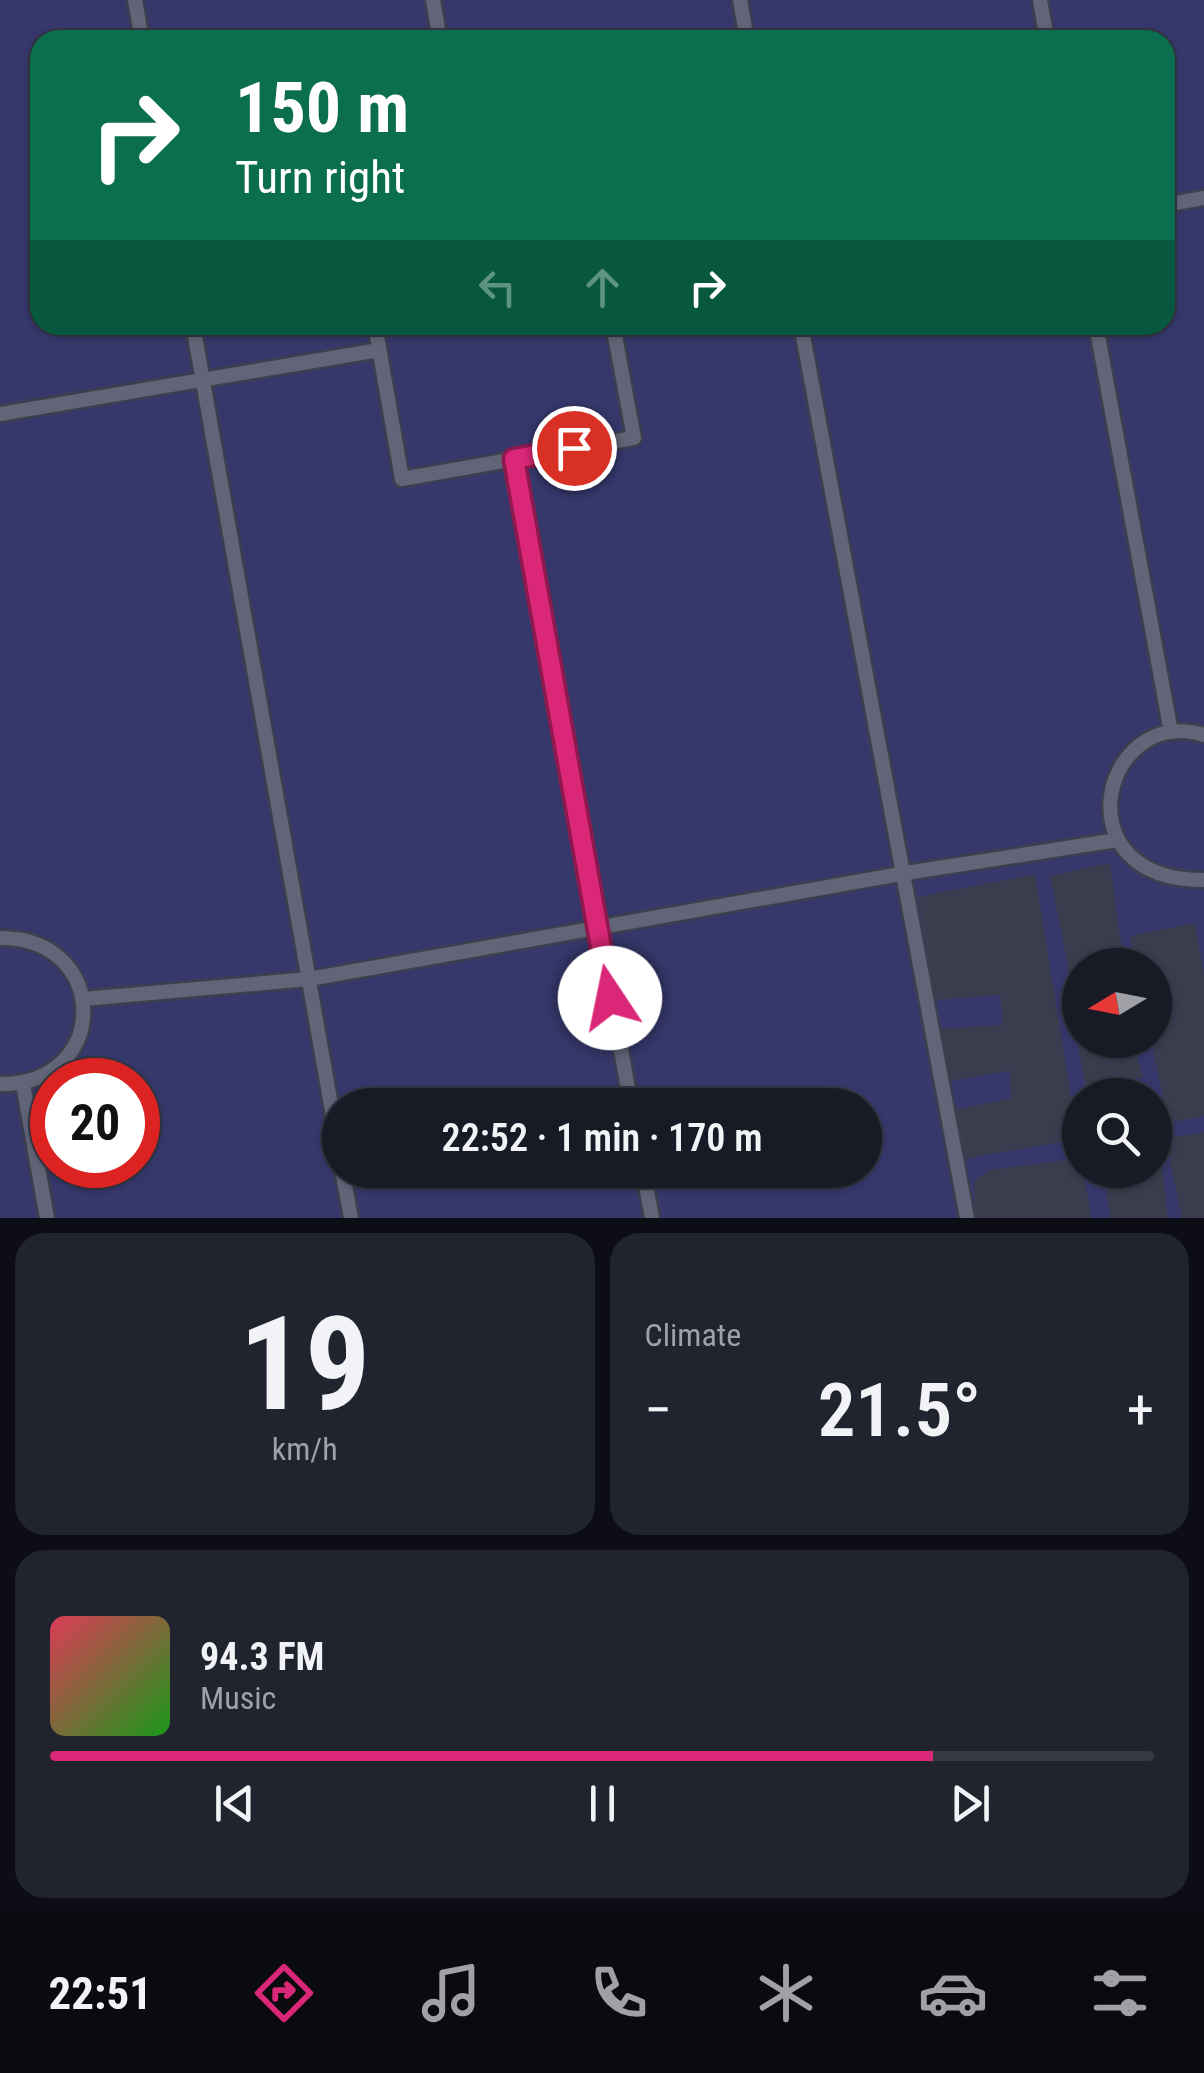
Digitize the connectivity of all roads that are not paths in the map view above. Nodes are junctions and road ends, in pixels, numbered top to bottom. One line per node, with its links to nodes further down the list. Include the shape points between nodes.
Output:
1 (135, 0): 5 (lane)
2 (433, 0): 6 (lane)
3 (740, 0): 7 (lane)
4 (1040, 0): 8 (lane)
5 (140, 30)
6 (438, 30)
7 (745, 30)
8 (1045, 30)
9 (1204, 198): 10 (lane)
10 (1175, 203)
11 (195, 335): 17 (lane)
12 (377, 335): 16 (lane)
13 (616, 335): 19 (lane, via 634,438)
14 (803, 335): 23 (lane)
15 (1098, 335): 20 (lane)
16 (379, 350): 17 (lane); 19 (lane, via 402,479)
17 (203, 382): 18 (lane); 27 (lane)
18 (0, 414)
19 (514, 459): 25 (lane)
20 (1171, 732): 21 (lane); 22 (lane, via 1130,753 1116,772 1110,795)
21 (1204, 734)
22 (1117, 840): 23 (lane); 24 (lane, via 1150,873)
23 (906, 873): 25 (lane); 38 (lane)
24 (1204, 880)
25 (596, 926): 27 (lane); 32 (lane)
26 (0, 938): 28 (lane, via 43,945 62,958)
27 (309, 979): 28 (lane); 31 (lane)
28 (83, 999): 30 (lane, via 77,1044 64,1063)
29 (0, 1084): 30 (lane)
30 (23, 1084): 35 (lane)
31 (328, 1088)
32 (627, 1088)
33 (345, 1188): 36 (lane)
34 (646, 1188): 37 (lane)
35 (48, 1218)
36 (351, 1218)
37 (652, 1218)
38 (966, 1218)

